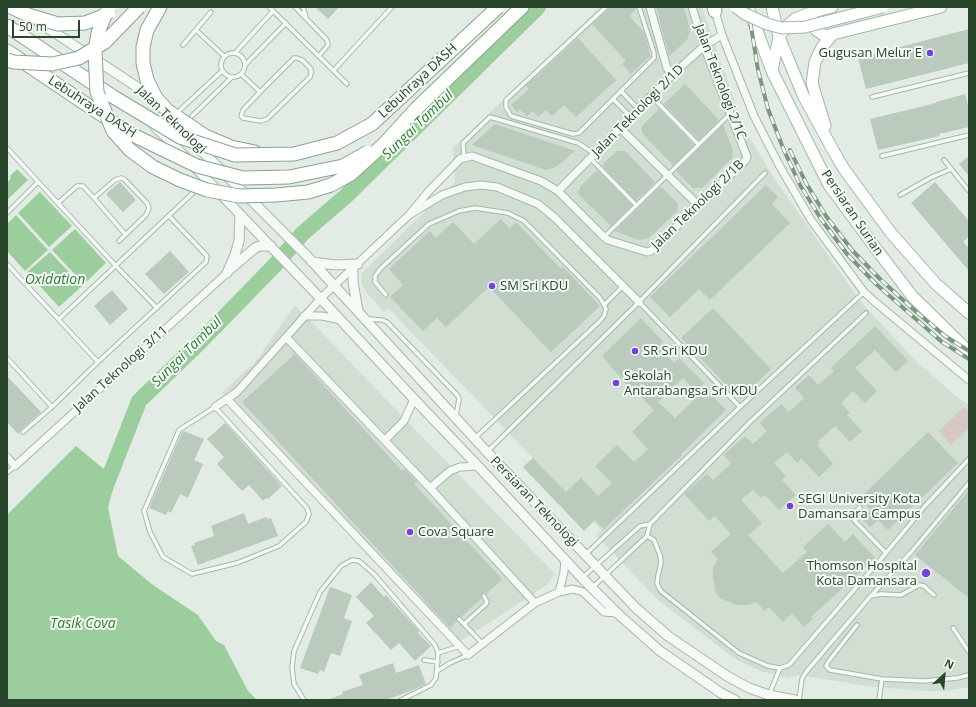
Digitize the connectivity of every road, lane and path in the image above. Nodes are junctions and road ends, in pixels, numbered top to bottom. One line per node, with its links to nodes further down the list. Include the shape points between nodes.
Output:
1 (11, 7): 4 (highway, bridge, via 58,24 85,23 101,17)
2 (16, 7): 93 (street, Jalan Teknologi, via 137,87)
3 (110, 7): 63 (highway, bridge, via 98,33 95,52 97,92 114,131 130,150 154,167 180,180 207,190 239,196 308,192 331,185 351,174)
4 (116, 7)
5 (139, 7): 41 (highway, bridge, via 105,42 79,58 52,64)
6 (160, 7): 67 (highway, bridge, via 147,30 143,47 147,80 156,98 168,111 205,136 231,147)
7 (270, 7): 24 (lane)
8 (295, 7): 28 (lane)
9 (303, 7): 28 (lane)
10 (392, 7): 43 (lane)
11 (498, 7): 67 (highway, Lebuhraya DASH, bridge, via 372,124 337,143 294,154)
12 (522, 7): 63 (highway, Lebuhraya DASH, via 417,108)
13 (606, 7): 55 (lane, via 506,100 506,107 508,114 514,118 573,134 579,133)
14 (640, 7): 51 (lane, via 654,58)
15 (650, 7): 48 (street, via 667,68)
16 (692, 7): 36 (street, Jalan Teknologi 2/1C)
17 (736, 7): 21 (main road, bridge, via 744,14 782,28 805,27)
18 (748, 7): 44 (main road, Persiaran Surian)
19 (772, 7): 34 (main road, Persiaran Surian)
20 (832, 7): 26 (main road)
21 (883, 7)
22 (941, 7): 32 (main road)
23 (715, 8): 33 (street)
24 (274, 11): 29 (lane); 38 (lane)
25 (211, 12): 31 (lane)
26 (812, 12): 32 (main road, via 810,21 816,30 825,36); 34 (main road, via 795,20)
27 (7, 19): 76 (street, Jalan Teknologi, via 125,101 167,138)
28 (307, 19): 40 (lane, via 327,40 328,45)
29 (286, 23): 40 (lane); 42 (lane)
30 (7, 26): 67 (highway, Lebuhraya DASH, bridge, via 112,96 180,136 235,155)
31 (196, 30): 35 (lane); 39 (lane)
32 (833, 34): 66 (main road, via 822,47 815,62 812,83)
33 (722, 35): 36 (street, Jalan Teknologi 2/1D); 101 (street, via 754,116 780,165 811,220)
34 (779, 37): 44 (main road); 66 (main road, Persiaran Surian, via 803,95)
35 (183, 45)
36 (704, 46): 48 (street, Jalan Teknologi 2/1D); 58 (street, Jalan Teknologi 2/1C)
37 (7, 51): 63 (highway, Lebuhraya DASH, bridge, via 129,133 197,166 243,178 289,177 343,166)
38 (235, 53): 39 (lane); 42 (lane, via 242,57)
39 (224, 56): 45 (lane, via 221,63)
40 (319, 56): 43 (lane)
41 (7, 60)
42 (246, 64): 47 (lane)
43 (334, 70): 50 (lane)
44 (772, 70): 114 (main road, Persiaran Surian, via 830,185 912,296)
45 (222, 71): 49 (lane); 57 (lane)
46 (969, 73): 54 (lane)
47 (242, 75): 49 (lane); 52 (lane)
48 (672, 75): 53 (street, Jalan Teknologi 2/1D)
49 (231, 78): 59 (lane)
50 (347, 84)
51 (621, 91): 55 (lane); 56 (lane)
52 (260, 92): 52 (lane, via 294,58 302,60 311,69 310,77 267,120 243,118 243,110)
53 (652, 96): 56 (street, Jalan Teknologi 2/1D); 64 (lane)
54 (872, 97)
55 (613, 99): 60 (lane)
56 (638, 109): 60 (street, Jalan Teknologi 2/1D)
57 (180, 110)
58 (730, 113): 64 (lane); 71 (street, Jalan Teknologi 2/1C)
59 (192, 116)
60 (631, 117): 61 (street, Jalan Teknologi 2/1D)
61 (620, 128): 68 (street, Jalan Teknologi 2/1D); 75 (street)
62 (969, 134): 69 (lane)
63 (384, 144)
64 (698, 144): 75 (lane)
65 (7, 148): 77 (lane)
66 (834, 152): 108 (main road, Persiaran Surian, via 891,233 936,284)
67 (266, 155)
68 (592, 156): 70 (lane, via 578,143 490,117 463,143); 78 (street, Jalan Teknologi 2/1D); 83 (lane)
69 (882, 156)
70 (464, 157): 78 (street, via 472,156 541,181); 87 (street)
71 (747, 157): 84 (street, Jalan Teknologi 2/1B)
72 (944, 160): 73 (lane)
73 (951, 169): 79 (lane); 80 (lane)
74 (764, 173): 104 (lane)
75 (668, 175): 83 (lane); 84 (street)
76 (207, 179): 86 (street, Jalan Teknologi); 88 (lane)
77 (38, 182): 82 (lane); 85 (lane)
78 (558, 190): 90 (street)
79 (969, 191)
80 (900, 196)
81 (94, 198): 82 (lane, via 80,185); 89 (lane); 89 (lane, via 121,178 147,203 148,213)
82 (58, 203): 95 (lane)
83 (636, 205): 90 (lane)
84 (698, 205): 90 (street, Jalan Teknologi 2/1B, via 647,252)
85 (7, 213)
86 (240, 214): 92 (street, Jalan Teknologi); 98 (street, via 239,241)
87 (409, 215): 96 (street); 100 (street, via 442,195 465,187 497,187 538,204)
88 (169, 216): 95 (lane); 106 (lane, via 208,259)
89 (126, 234): 91 (lane)
90 (604, 238)
91 (119, 241)
92 (273, 248): 97 (street, Jalan Teknologi); 98 (street, via 255,248)
93 (310, 259): 96 (street, via 335,265); 99 (street, Persiaran Teknologi)
94 (7, 264): 111 (lane)
95 (116, 266): 106 (lane); 111 (lane)
96 (355, 266): 99 (street); 109 (street, via 353,282)
97 (294, 271): 103 (street, Persiaran Teknologi)
98 (227, 273): 130 (street, Jalan Teknologi 3/11)
99 (334, 286): 103 (street); 109 (street, Persiaran Teknologi)
100 (623, 286): 104 (street); 105 (lane)
101 (864, 292): 117 (street); 122 (lane)
102 (386, 295): 105 (lane, via 375,282 375,276 381,268 429,224 459,211 475,208 508,213 524,221)
103 (321, 298): 110 (street); 112 (street, Persiaran Teknologi)
104 (639, 302): 122 (lane); 127 (lane)
105 (604, 305): 125 (lane, via 606,309 600,321)
106 (157, 308): 116 (lane)
107 (866, 313): 136 (lane, via 751,421)
108 (969, 313)
109 (361, 315): 123 (street, Persiaran Teknologi); 123 (lane, via 387,322 458,396)
110 (304, 316): 112 (street); 113 (street)
111 (59, 319): 116 (lane)
112 (341, 320): 119 (street, Persiaran Teknologi)
113 (286, 337): 118 (street, via 237,392); 126 (street)
114 (969, 352)
115 (7, 358): 120 (lane)
116 (98, 362): 120 (lane)
117 (969, 380)
118 (227, 399): 121 (street); 156 (street)
119 (414, 399): 126 (street, via 404,421); 131 (street, Persiaran Teknologi)
120 (52, 407): 124 (lane)
121 (215, 407): 121 (lane, via 179,430 144,511 150,532 163,557 192,574 237,563 279,546 306,522 309,514 307,508)
122 (740, 407): 139 (lane)
123 (455, 418): 125 (street, Persiaran Teknologi)
124 (23, 432)
125 (474, 439): 127 (street, Persiaran Teknologi)
126 (384, 440): 134 (street)
127 (486, 452): 139 (street, Persiaran Teknologi)
128 (7, 457): 130 (street)
129 (969, 459): 138 (lane)
130 (15, 466): 132 (lane)
131 (478, 466): 134 (street, via 460,467 450,471); 140 (street, Persiaran Teknologi)
132 (7, 473)
133 (969, 483): 148 (lane)
134 (430, 488): 149 (street)
135 (860, 507): 138 (lane, via 852,516 854,520)
136 (650, 524): 137 (lane); 141 (lane, via 640,526)
137 (647, 536): 142 (lane); 162 (lane, via 654,540 660,555 658,582 662,592 739,653 768,666)
138 (886, 553): 162 (lane, via 788,665)
139 (585, 555): 141 (street, Persiaran Teknologi)
140 (565, 560): 143 (street, Persiaran Teknologi); 145 (street)
141 (595, 566): 142 (street, Persiaran Teknologi); 143 (lane)
142 (605, 576): 144 (lane); 166 (street, Persiaran Teknologi, via 668,636 727,676)
143 (582, 578): 144 (street, Persiaran Teknologi)
144 (592, 588): 150 (street, Persiaran Teknologi)
145 (559, 592): 149 (street); 150 (street, via 572,589 582,592 604,612)
146 (934, 595): 148 (lane, via 919,585 901,595 874,594)
147 (484, 596): 152 (lane, via 486,604)
148 (869, 598): 171 (lane, via 806,672 802,679)
149 (535, 603): 155 (street)
150 (617, 613): 169 (street, Persiaran Teknologi, via 660,651)
151 (459, 619): 152 (lane)
152 (464, 624): 155 (lane)
153 (857, 625): 165 (lane, via 828,662 827,669)
154 (953, 628): 157 (lane)
155 (483, 644): 159 (street)
156 (460, 646): 158 (lane); 159 (street)
157 (969, 652)
158 (438, 653): 161 (lane); 167 (lane, via 435,645 374,574 358,561 352,560 341,566 320,592 294,651 294,684)
159 (468, 655): 163 (lane)
160 (424, 660): 161 (lane)
161 (438, 662): 163 (lane)
162 (780, 668): 166 (lane)
163 (437, 671): 168 (lane, via 431,685)
164 (969, 675): 165 (lane, via 924,681)
165 (882, 679): 172 (lane)
166 (769, 695): 170 (street, Persiaran Teknologi)
167 (304, 700)
168 (401, 700)
169 (735, 700)
170 (795, 700)
171 (799, 700)
172 (880, 700)

